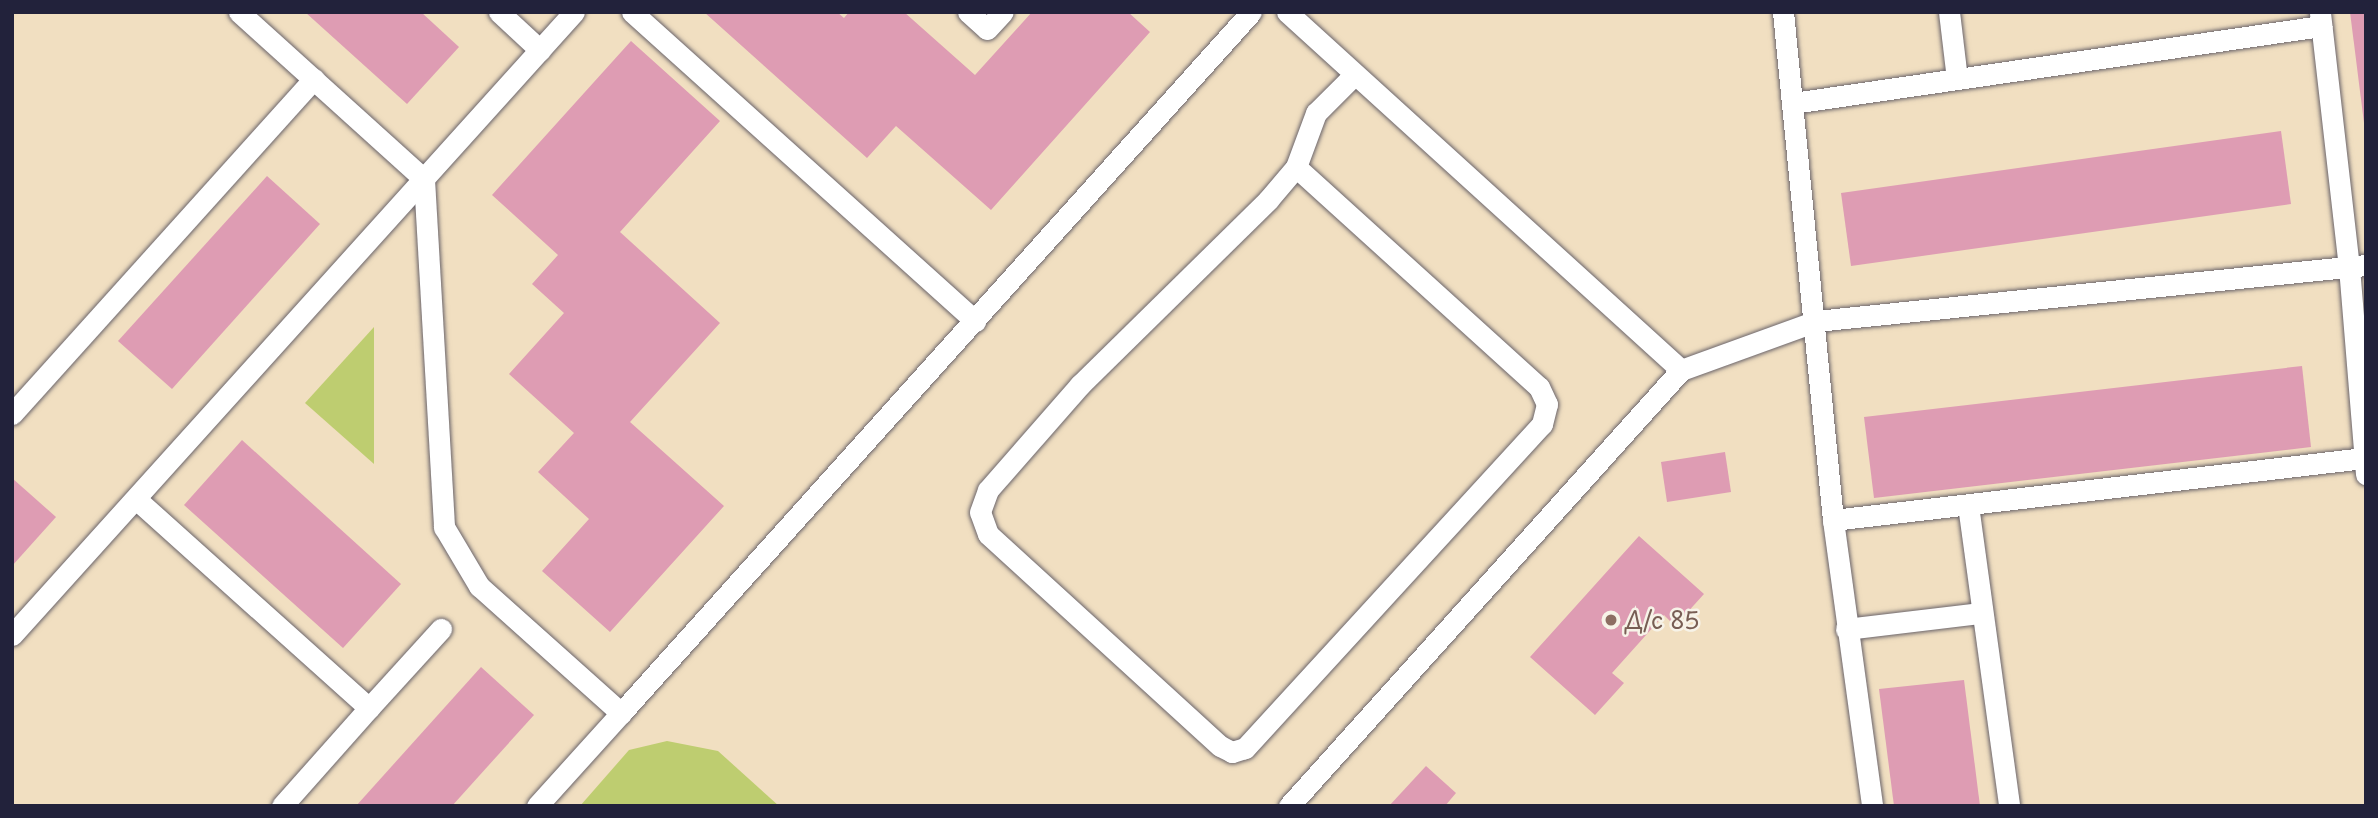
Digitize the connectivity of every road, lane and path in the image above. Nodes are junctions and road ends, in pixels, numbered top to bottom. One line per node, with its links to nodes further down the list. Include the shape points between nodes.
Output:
1 (239, 12): 14 (lane)
2 (499, 12): 12 (lane)
3 (574, 12): 12 (lane)
4 (632, 12): 20 (lane)
5 (968, 12): 6 (lane, via 987,29)
6 (1003, 12)
7 (1251, 12): 20 (lane)
8 (1287, 12): 13 (lane)
9 (1783, 12): 16 (lane)
10 (1949, 12): 15 (lane)
11 (2320, 19): 15 (lane); 19 (lane)
12 (540, 50): 18 (lane)
13 (1354, 75): 17 (lane, via 1316,113); 22 (lane)
14 (314, 79): 18 (lane); 23 (lane)
15 (1957, 79): 16 (lane)
16 (1793, 103): 21 (lane)
17 (1296, 167): 17 (lane, via 1080,385 988,490 980,512 988,534 1220,746 1232,752 1254,738 1542,424 1547,404 1539,387)
18 (424, 178): 25 (lane); 33 (lane, via 444,527 479,586)
19 (2358, 266): 21 (lane); 24 (lane)
20 (975, 321): 33 (lane)
21 (1816, 321): 22 (lane); 27 (lane)
22 (1681, 370): 36 (lane)
23 (12, 414)
24 (2365, 466): 26 (lane)
25 (136, 499): 31 (lane); 32 (lane)
26 (1968, 505): 27 (lane); 28 (lane)
27 (1833, 520): 30 (lane)
28 (1981, 613): 30 (lane); 38 (lane)
29 (441, 629): 32 (lane)
30 (1846, 629): 37 (lane)
31 (12, 635)
32 (369, 708): 34 (lane)
33 (621, 713): 35 (lane)
34 (282, 806)
35 (537, 806)
36 (1289, 806)
37 (1872, 806)
38 (2009, 806)

